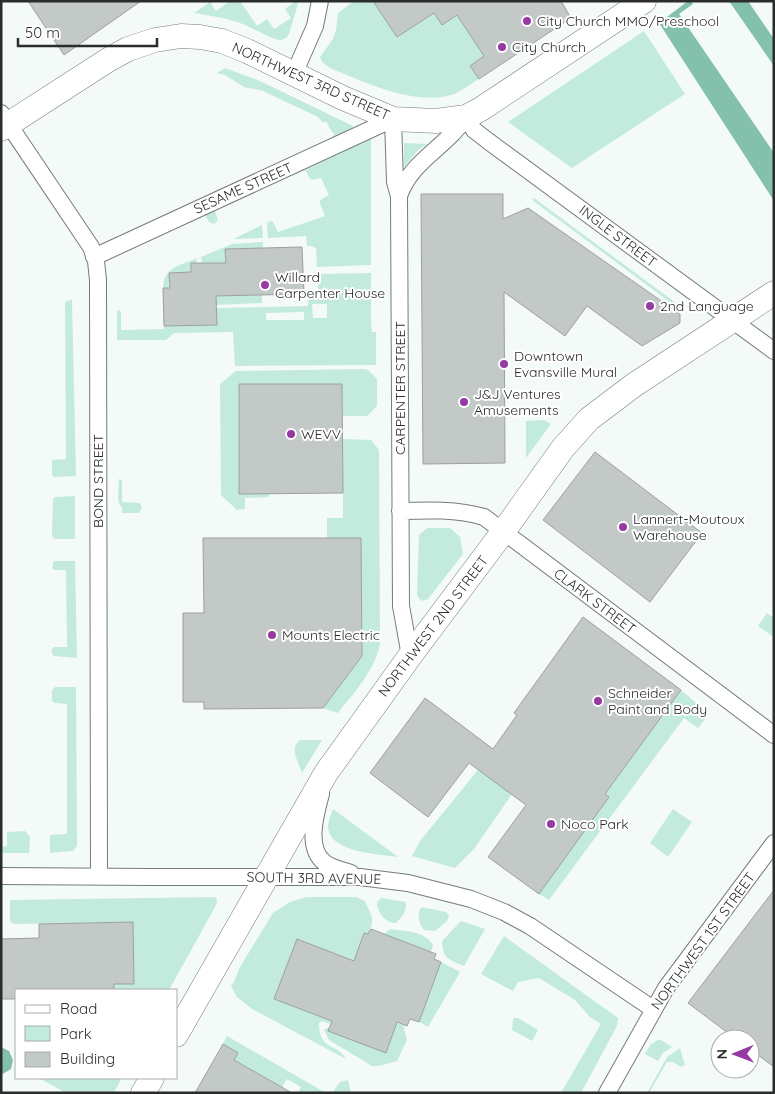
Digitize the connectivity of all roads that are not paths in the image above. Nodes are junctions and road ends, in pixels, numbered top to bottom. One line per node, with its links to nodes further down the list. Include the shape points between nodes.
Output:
1 (320, 1): 3 (street, via 315,26)
2 (644, 1): 4 (main road, NORTHWEST 3RD STREET)
3 (294, 74): 5 (main road, NORTHWEST 3RD STREET); 6 (main road, NORTHWEST 3RD STREET, via 222,41 180,36 155,40 128,49)
4 (466, 117): 5 (main road, NORTHWEST 3RD STREET, via 436,121); 7 (street, NORTHWEST 3RD STREET, via 455,132 414,169); 10 (street, INGLE STREET, via 474,130 488,141)
5 (393, 119): 7 (street, CARPENTER STREET, via 395,182); 8 (street, SESAME STREET)
6 (4, 122): 8 (street, BOND STREET, via 91,247)
7 (399, 196): 12 (street, CARPENTER STREET)
8 (94, 257): 19 (street, BOND STREET, via 98,280)
9 (774, 293): 10 (main road, NORTHWEST 2ND STREET)
10 (733, 320): 11 (street, INGLE STREET); 13 (main road, NORTHWEST 2ND STREET, via 634,385 590,419 563,448)
11 (774, 351)
12 (400, 511): 13 (street, CLARK STREET, via 432,510 475,515); 14 (street, CARPENTER STREET, via 401,606)
13 (503, 532): 14 (main road, NORTHWEST 2ND STREET); 15 (street, CLARK STREET)
14 (410, 656): 16 (main road, NORTHWEST 2ND STREET)
15 (774, 735)
16 (326, 773): 20 (main road, NORTHWEST 2ND STREET); 21 (street, via 313,823 316,847 324,862)
17 (774, 843): 22 (street, NORTHWEST 1ST STREET)
18 (1, 876): 19 (street, SOUTH 3RD AVENUE)
19 (99, 876): 20 (street, SOUTH 3RD AVENUE)
20 (266, 877): 21 (street, SOUTH 3RD AVENUE); 23 (main road, NORTHWEST 2ND STREET)
21 (360, 877): 22 (street, SOUTH 3RD AVENUE, via 396,880 439,890 504,912 547,937)
22 (653, 1010): 26 (street, NORTHWEST 1ST STREET)
23 (178, 1031)
24 (151, 1079): 25 (main road)
25 (143, 1093)
26 (607, 1093)

